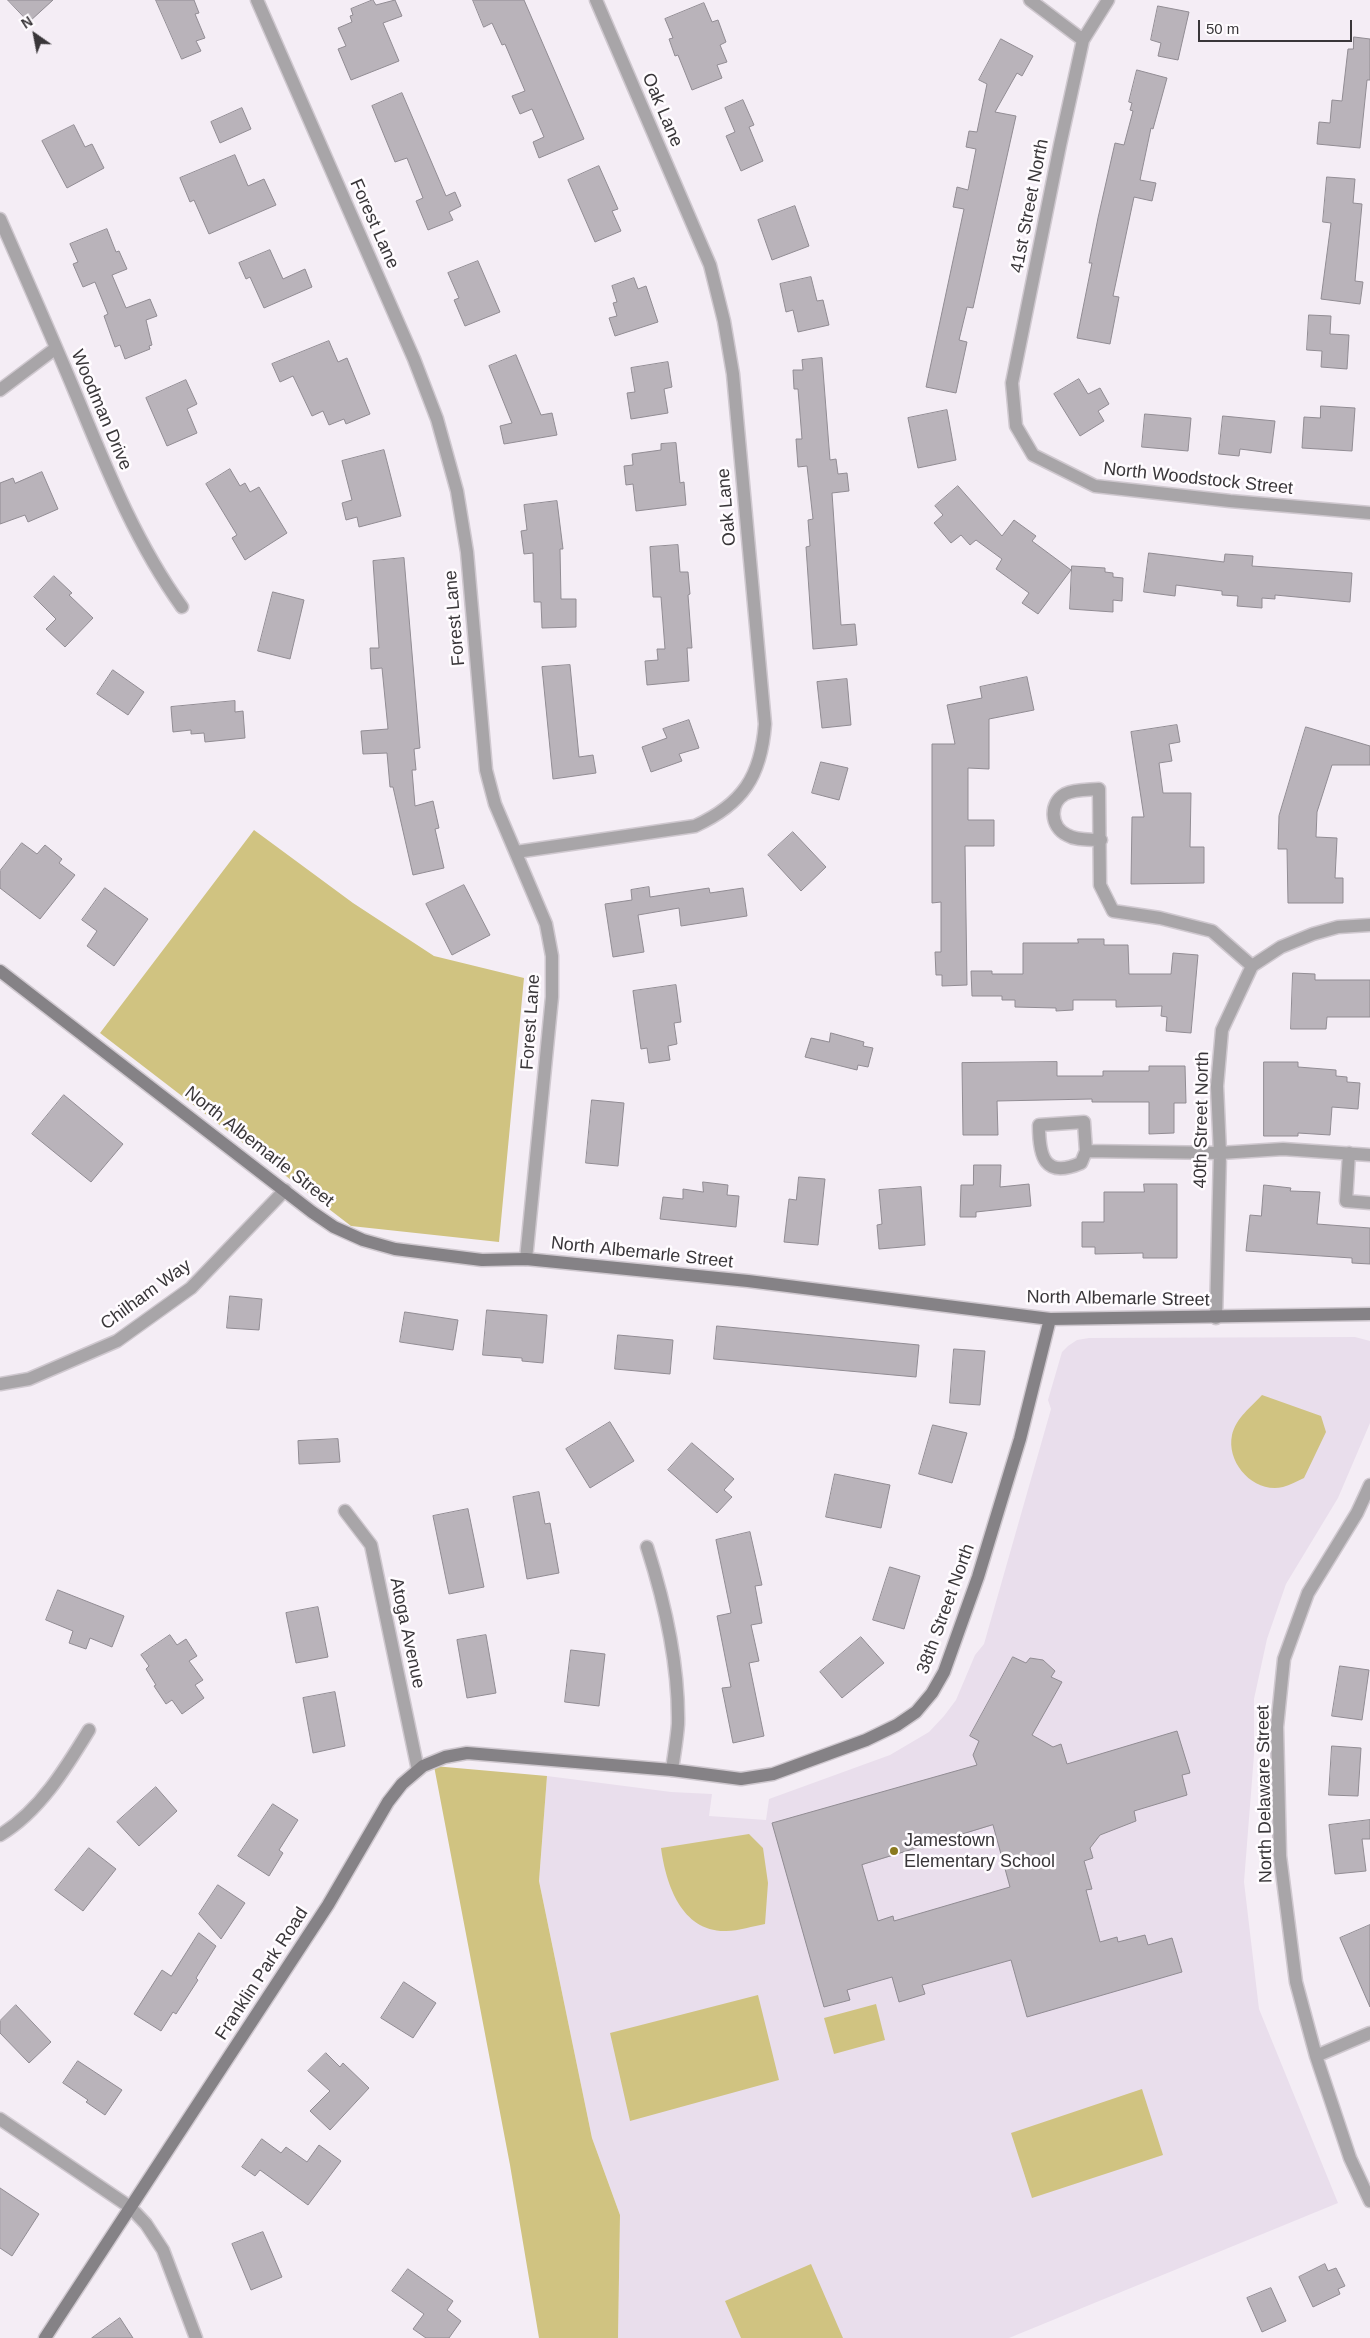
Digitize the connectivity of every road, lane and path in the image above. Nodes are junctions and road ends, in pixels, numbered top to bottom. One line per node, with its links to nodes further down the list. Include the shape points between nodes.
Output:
1 (257, 0): 13 (street, Forest Lane, via 414,359 437,419 457,491 467,552 486,770 495,804)
2 (596, 0): 13 (street, Oak Lane, via 710,265 724,321 733,374 765,724 763,749 757,770 746,789 715,817 695,826)
3 (1030, 0): 5 (street)
4 (1108, 0): 5 (street, 41st Street North)
5 (1083, 40): 9 (street, 41st Street North, via 1012,383)
6 (0, 219): 7 (street, Woodman Drive)
7 (56, 348): 8 (street); 11 (street, Woodman Drive, via 112,483 138,536)
8 (0, 390)
9 (1016, 426): 10 (street, North Woodstock Street, via 1032,455 1094,486)
10 (1370, 513)
11 (182, 608)
12 (1101, 840): 12 (street, via 1099,789 1078,790 1056,803 1053,814 1056,825 1065,834 1077,839); 15 (street, via 1100,885 1112,911 1160,918 1212,931)
13 (516, 852): 23 (street, Forest Lane, via 546,924 552,956 552,997)
14 (1370, 925): 15 (street, via 1338,927 1313,934 1281,947)
15 (1252, 966): 18 (street, 40th Street North, via 1222,1030 1217,1086)
16 (0, 971): 21 (street, North Albemarle Street)
17 (1086, 1151): 17 (street, via 1084,1122 1039,1125 1039,1147 1044,1160 1054,1168 1067,1169 1081,1163); 18 (street)
18 (1220, 1153): 19 (street, via 1282,1149); 25 (street, 40th Street North)
19 (1349, 1153): 20 (street); 22 (street, via 1346,1202)
20 (1370, 1155)
21 (285, 1190): 23 (street, North Albemarle Street, via 334,1227 363,1240 395,1249 482,1260); 27 (street, Chilham Way, via 191,1288 117,1341 28,1379)
22 (1370, 1203)
23 (526, 1259): 26 (street, North Albemarle Street, via 748,1281)
24 (1370, 1314): 25 (street, North Albemarle Street)
25 (1216, 1318): 26 (street, North Albemarle Street)
26 (1050, 1319): 34 (street, 38th Street North, via 1020,1439 978,1577 944,1672 932,1693 916,1712 897,1725 866,1740 773,1774 741,1779)
27 (0, 1384)
28 (1370, 1485): 37 (street, North Delaware Street, via 1357,1513 1308,1593 1284,1659 1277,1728 1280,1856 1296,1982)
29 (345, 1511): 33 (street, Atoga Avenue, via 370,1545)
30 (647, 1547): 34 (street, via 666,1618 678,1698)
31 (89, 1730): 35 (street, via 71,1760 32,1811)
32 (581, 1763): 33 (street, Franklin Park Road, via 467,1753 445,1757); 34 (street, 38th Street North)
33 (418, 1770): 40 (street, Franklin Park Road, via 388,1802 328,1905)
34 (672, 1770)
35 (0, 1835)
36 (1370, 2033): 37 (street)
37 (1316, 2056): 39 (street, North Delaware Street, via 1350,2158)
38 (0, 2119): 40 (street)
39 (1370, 2201)
40 (130, 2208): 41 (street, Franklin Park Road); 42 (street, via 146,2224 163,2250)
41 (45, 2338)
42 (196, 2338)

